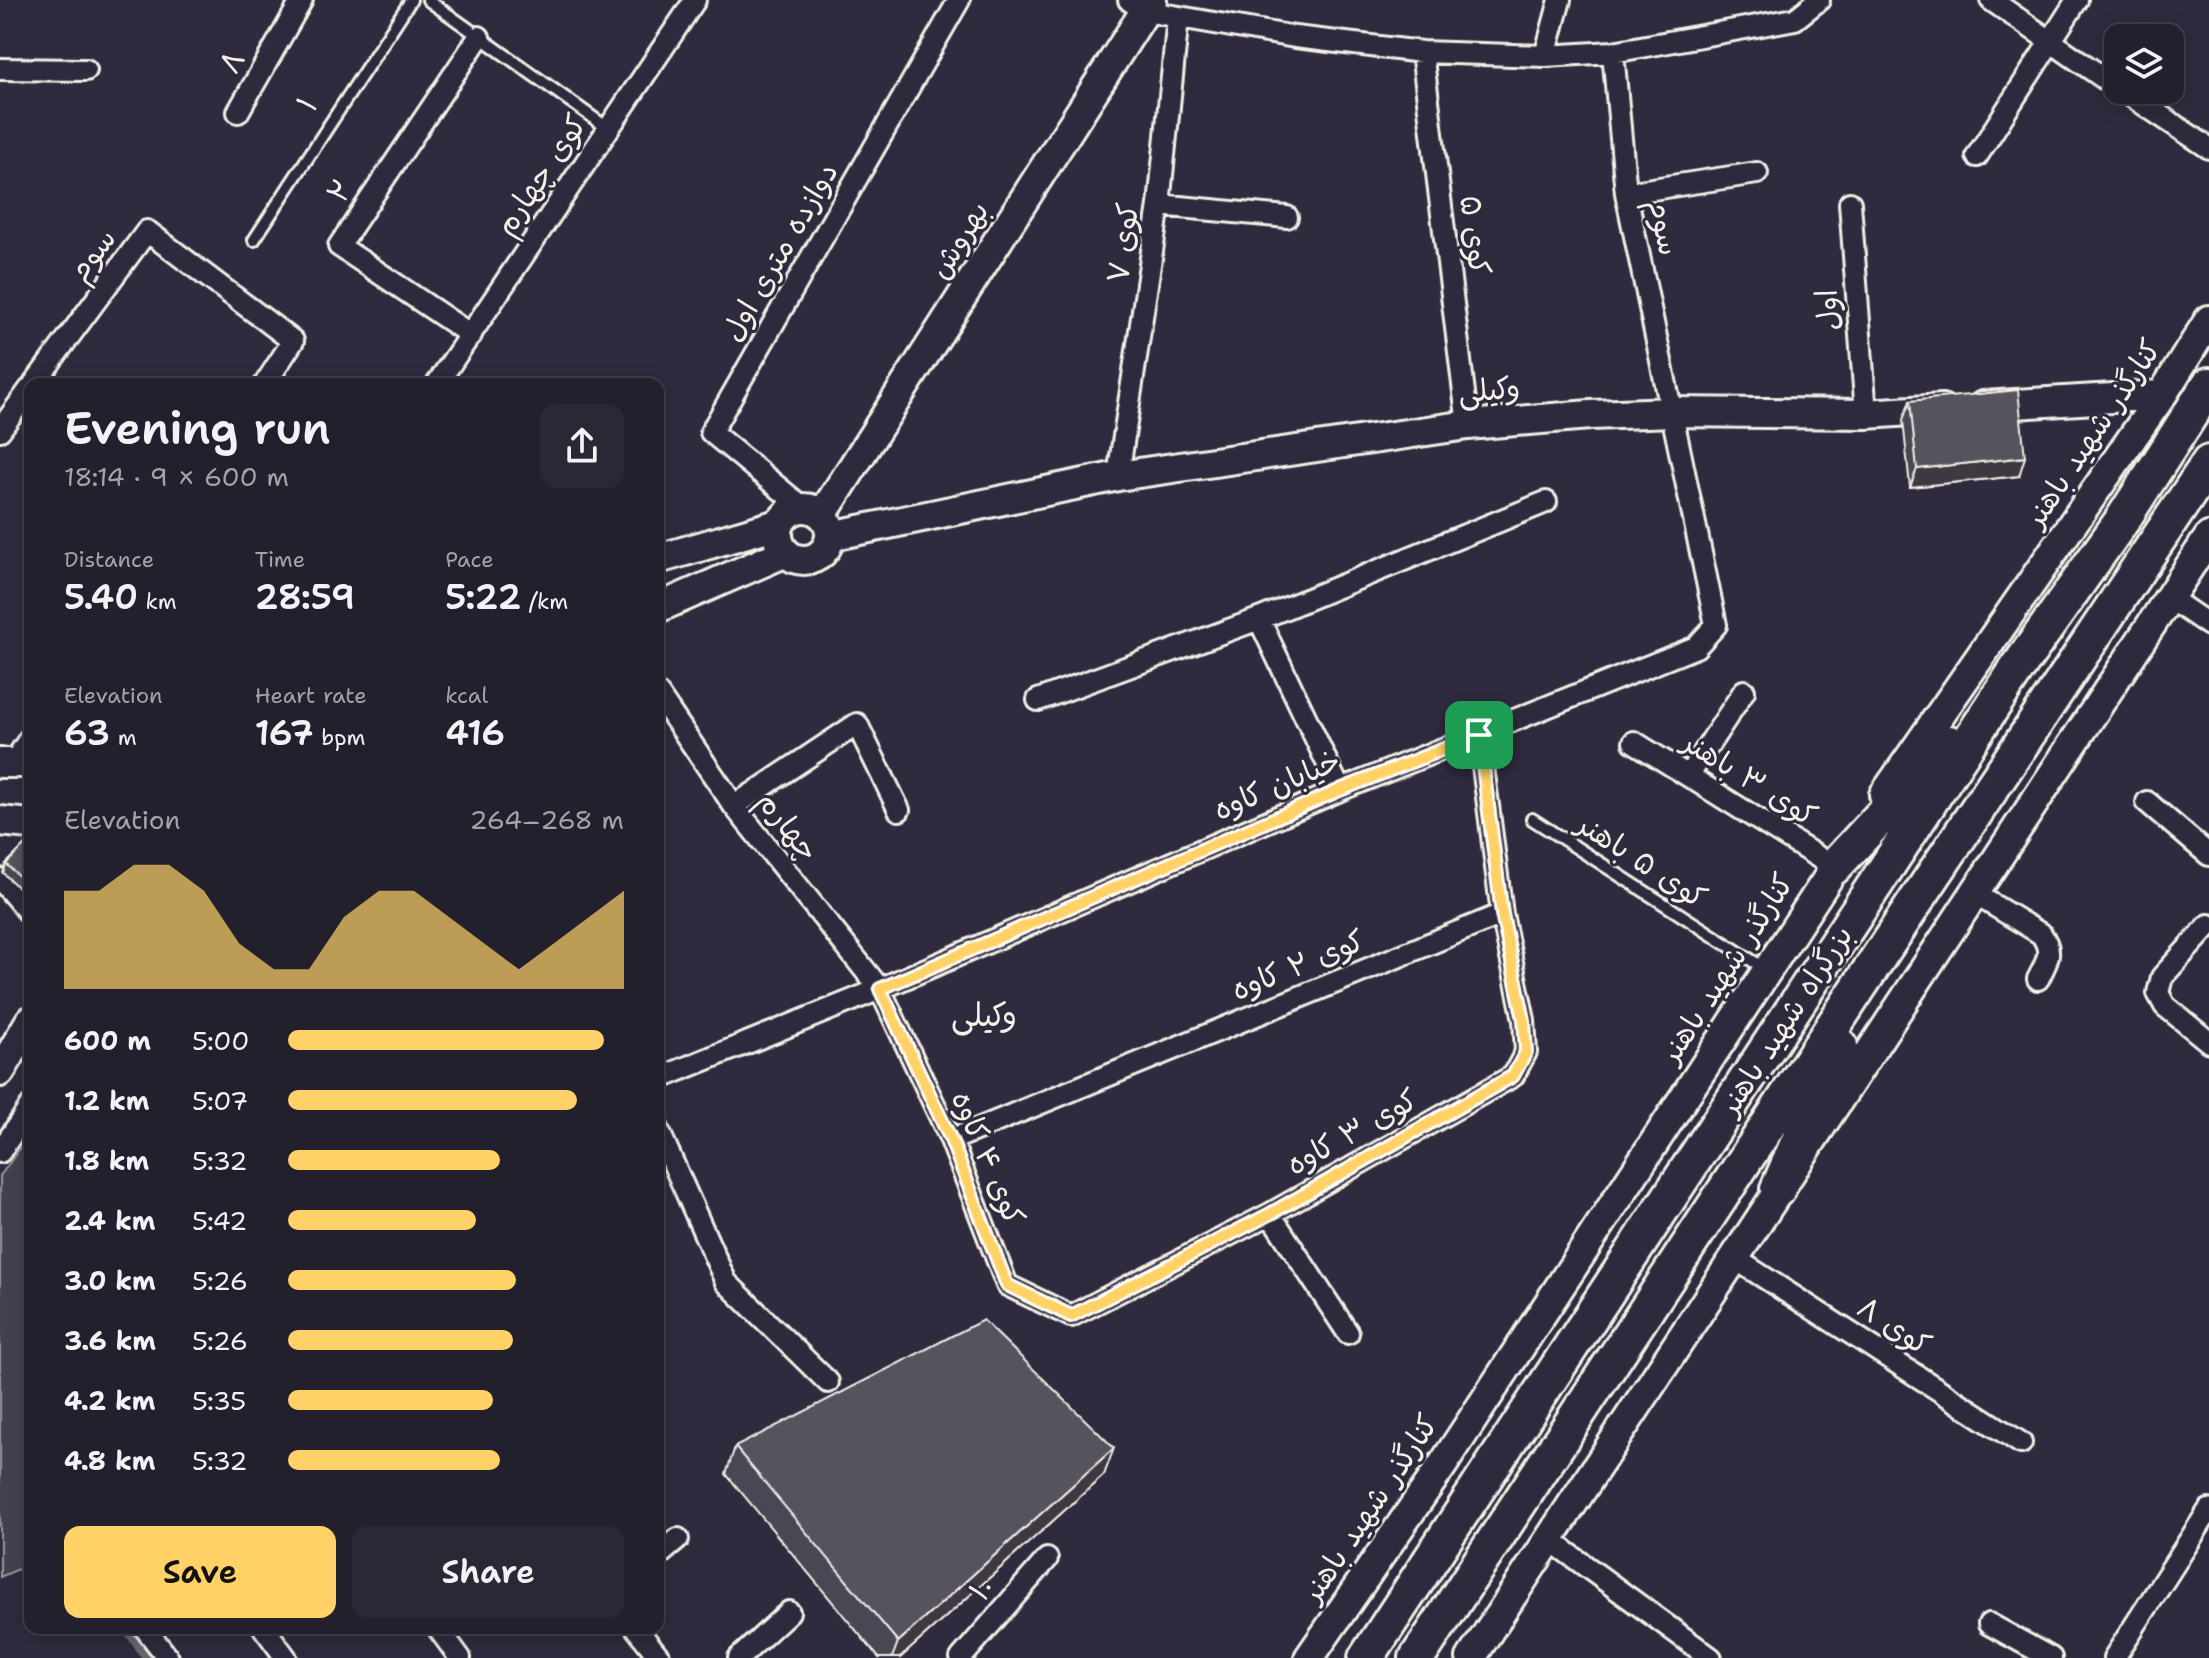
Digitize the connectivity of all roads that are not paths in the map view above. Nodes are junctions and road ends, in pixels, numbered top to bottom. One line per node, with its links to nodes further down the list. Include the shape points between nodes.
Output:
1 (302, 0): 21 (street, ۸)
2 (411, 0): 30 (lane, ۱)
3 (428, 0): 12 (lane)
4 (695, 0): 22 (street, کوی چهارم)
5 (959, 0): 46 (street, دوازده متری اول, via 711,432)
6 (1560, 0): 16 (street)
7 (1819, 0): 15 (street, via 1795,19)
8 (1991, 0): 13 (street)
9 (2077, 0): 13 (street)
10 (1142, 4): 11 (street); 46 (main road, بهروش)
11 (1178, 17): 14 (street); 28 (street, کوی ۷)
12 (479, 37): 22 (lane); 32 (street, ۲, via 339,246)
13 (2051, 43): 19 (street); 24 (street)
14 (1422, 52): 16 (street); 41 (street, کوی ۵)
15 (1613, 52): 16 (street); 26 (street, سوم)
16 (1545, 56)
17 (0, 69): 18 (street)
18 (86, 70)
19 (2104, 78)
20 (2143, 104): 23 (street)
21 (238, 112)
22 (609, 129): 32 (street, کوی چهارم)
23 (2209, 148)
24 (1977, 156)
25 (1757, 173): 26 (street)
26 (1626, 193): 39 (street, سوم)
27 (1850, 203): 40 (street, اول)
28 (1159, 205): 29 (street); 44 (street, کوی ۷)
29 (1287, 217)
30 (254, 240)
31 (2209, 320): 37 (main road, کنارگذر شهید باهنر)
32 (471, 335): 35 (street, کوی چهارم)
33 (38, 378): 34 (street, سوم, via 147,231 293,341)
34 (269, 378)
35 (441, 378)
36 (2209, 385): 55 (highway, بزرگراه شهید باهنر)
37 (2162, 395): 40 (main road, وکیلی); 70 (main road, کنارگذر شهید باهنر)
38 (24, 397): 42 (street)
39 (1674, 412): 40 (main road, وکیلی); 41 (main road, وکیلی); 59 (street, خیابان کاوه, via 1716,625 1696,647)
40 (1866, 414)
41 (1468, 425): 44 (main road, وکیلی)
42 (0, 430)
43 (2209, 463): 76 (highway, بزرگراه شهید باهنر)
44 (1118, 476): 46 (main road, وکیلی)
45 (1546, 502): 53 (street)
46 (818, 519): 47 (main road, via 788,512); 49 (main road, via 825,550 813,560)
47 (778, 524): 49 (main road, via 777,539); 50 (main road)
48 (2209, 537): 51 (main road)
49 (784, 553): 52 (main road)
50 (664, 557)
51 (2168, 597): 54 (street); 72 (main road)
52 (664, 605)
53 (1259, 619): 57 (street); 62 (street)
54 (2209, 625)
55 (2017, 669): 70 (highway); 114 (highway, بزرگراه شهید باهنر)
56 (1744, 691): 61 (street)
57 (1038, 700)
58 (664, 703): 64 (street, چهارم)
59 (1479, 735): 62 (street, خیابان کاوه); 74 (street)
60 (1634, 742): 61 (street, کوی ۳ باهنر)
61 (1689, 775): 70 (street, کوی ۳ باهنر)
62 (1340, 790): 79 (street, خیابان کاوه)
63 (2147, 802): 69 (street)
64 (734, 806): 65 (street, via 857,724); 79 (street, چهارم)
65 (899, 810)
66 (1532, 819): 77 (lane, کوی ۵ باهنر)
67 (0, 821): 68 (main road)
68 (24, 823)
69 (2209, 855)
70 (1834, 867): 77 (main road, کنارگذر شهید باهنر)
71 (0, 879): 73 (street)
72 (1975, 894): 78 (street, via 2048,943 2049,957); 89 (main road)
73 (24, 907)
74 (1502, 914): 86 (street, کوی ۲ کاوه); 90 (street, کوی ۳ کاوه, via 1524,1020 1526,1052 1513,1076)
75 (2209, 925): 81 (street, via 2162,977 2158,993 2165,1006)
76 (1878, 958): 89 (highway); 115 (highway, بزرگراه شهید باهنر)
77 (1767, 970): 113 (main road, کنارگذر شهید باهنر, via 1444,1463)
78 (2038, 979)
79 (880, 989): 84 (street, خیابان کاوه); 86 (street, کوی ۴ کاوه)
80 (24, 1032): 83 (main road)
81 (2209, 1042)
82 (24, 1048): 83 (main road)
83 (0, 1074)
84 (664, 1077)
85 (24, 1116): 88 (street)
86 (951, 1140): 92 (street, کوی ۴ کاوه, via 1007,1285)
87 (664, 1142): 94 (street, via 726,1282)
88 (0, 1152)
89 (1778, 1189): 91 (main road)
90 (1270, 1214): 92 (street, کوی ۳ کاوه); 93 (street)
91 (1734, 1258): 95 (street, کوی ۸); 98 (main road)
92 (1071, 1316)
93 (1348, 1333)
94 (828, 1382)
95 (2021, 1443)
96 (2209, 1510): 119 (street)
97 (678, 1539): 99 (street)
98 (1550, 1540): 116 (main road); 117 (street)
99 (664, 1551)
100 (1047, 1559): 112 (street, ۱۰)
101 (789, 1612): 111 (street)
102 (1989, 1624): 118 (street)
103 (150, 1634): 107 (street)
104 (268, 1634): 108 (street)
105 (442, 1634): 109 (street)
106 (641, 1634): 110 (street)
107 (168, 1658)
108 (286, 1658)
109 (460, 1658)
110 (660, 1658)
111 (739, 1658)
112 (961, 1658)
113 (1309, 1658)
114 (1366, 1658)
115 (1417, 1658)
116 (1471, 1658)
117 (1711, 1658)
118 (2051, 1658)
119 (2114, 1658)

